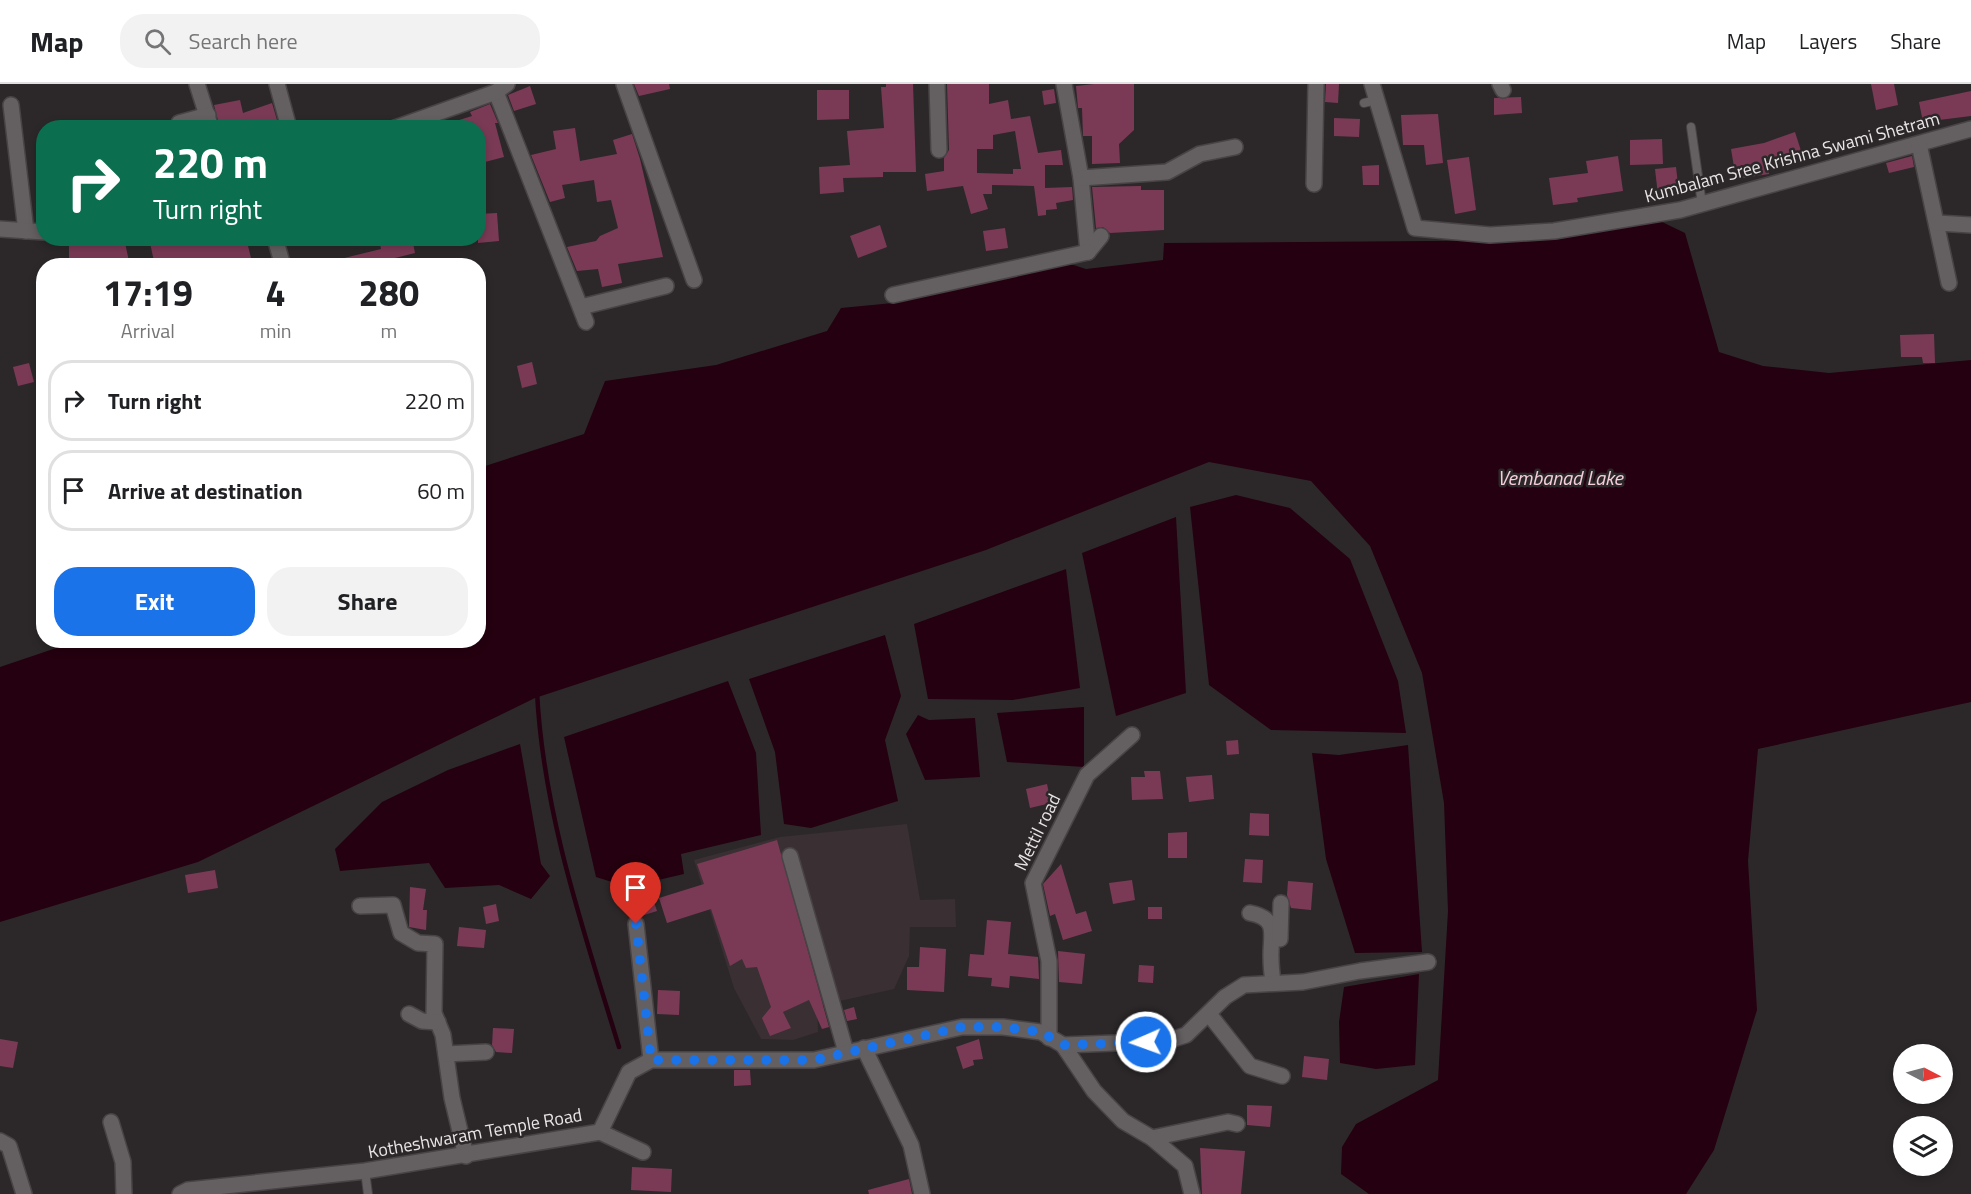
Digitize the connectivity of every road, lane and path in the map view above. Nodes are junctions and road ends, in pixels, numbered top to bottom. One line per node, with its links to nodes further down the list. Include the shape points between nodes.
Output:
1 (197, 84): 10 (street)
2 (277, 84): 11 (street)
3 (624, 84): 28 (street)
4 (937, 84): 17 (street)
5 (1064, 84): 18 (street)
6 (1316, 84): 19 (street)
7 (1372, 84): 20 (street, Kumbalam Sree Krishna Swami Shetram, via 1370,101 1415,228 1490,235 1554,231)
8 (501, 88): 12 (street); 32 (street)
9 (11, 105): 24 (street)
10 (209, 120)
11 (287, 120)
12 (416, 120)
13 (1691, 128): 20 (lane)
14 (1971, 129): 15 (street, Kumbalam Sree Krishna Swami Shetram)
15 (1919, 144): 20 (street, Kumbalam Sree Krishna Swami Shetram); 21 (street)
16 (1235, 147): 18 (street, via 1200,154 1167,172)
17 (939, 150)
18 (1080, 178): 27 (street)
19 (1314, 184)
20 (1702, 204)
21 (1938, 223): 22 (street); 29 (street)
22 (1971, 225)
23 (0, 229): 24 (street)
24 (26, 231): 25 (street)
25 (36, 232)
26 (1101, 236): 27 (street)
27 (1088, 252): 31 (street)
28 (694, 280)
29 (1949, 283)
30 (666, 286): 32 (street)
31 (893, 295)
32 (581, 307): 33 (street)
33 (586, 322)
34 (1132, 735): 45 (street, Mettil road, via 1087,775 1033,883 1049,961)
35 (790, 856): 49 (street)
36 (1281, 903): 41 (street)
37 (360, 906): 44 (street, via 393,905 401,933 418,943 435,944 434,1013)
38 (1250, 913): 41 (street, via 1262,915 1270,923)
39 (636, 924): 51 (street)
40 (1428, 962): 41 (street, via 1303,982)
41 (1277, 982): 43 (street, via 1244,985)
42 (409, 1014): 44 (street, via 422,1022)
43 (1209, 1014): 46 (street, via 1186,1035 1167,1041); 52 (street, via 1250,1066)
44 (438, 1022): 50 (street)
45 (1049, 1038): 46 (street); 47 (street, via 1041,1032 1002,1027 962,1027)
46 (1064, 1045): 56 (street, via 1094,1091 1123,1121)
47 (864, 1048): 49 (street); 65 (street, via 911,1145)
48 (486, 1052): 50 (street)
49 (846, 1052): 51 (street, via 814,1060)
50 (446, 1054): 59 (street)
51 (651, 1060): 55 (street, Kotheshwaram Temple Road, via 629,1072)
52 (1282, 1076)
53 (111, 1122): 62 (street, via 123,1162)
54 (1236, 1124): 56 (street, via 1228,1122)
55 (600, 1132): 58 (street); 59 (street, Kotheshwaram Temple Road)
56 (1152, 1138): 66 (street, via 1185,1166)
57 (0, 1141): 61 (street, via 9,1146)
58 (643, 1152)
59 (465, 1156): 60 (street, Kotheshwaram Temple Road)
60 (365, 1171): 63 (street, Kotheshwaram Temple Road); 64 (lane)
61 (24, 1194)
62 (124, 1194)
63 (180, 1194)
64 (368, 1194)
65 (922, 1194)
66 (1192, 1194)

